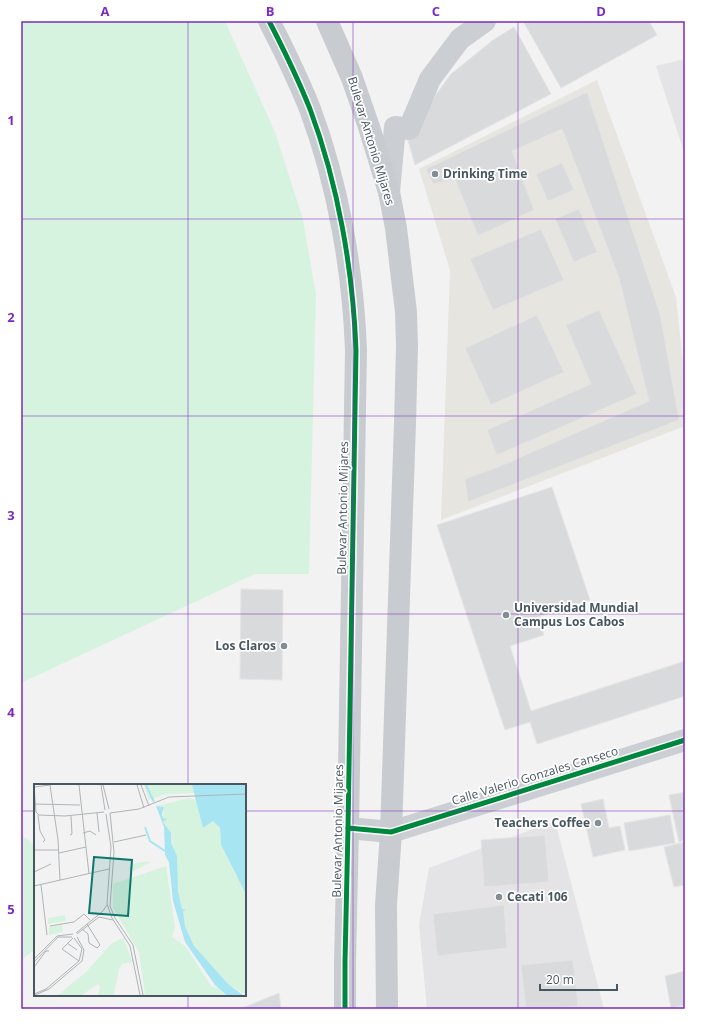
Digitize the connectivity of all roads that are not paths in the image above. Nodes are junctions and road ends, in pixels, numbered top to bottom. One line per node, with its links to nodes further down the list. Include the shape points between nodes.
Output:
1 (268, 21): 6 (main road, Bulevar Antonio Mijares, via 286,53 307,102 326,157 345,244 353,306 356,350)
2 (327, 21): 4 (main road, Bulevar Antonio Mijares, via 352,78)
3 (485, 21): 4 (street, via 460,39 430,78 410,129 395,128)
4 (389, 192): 7 (main road, Bulevar Antonio Mijares, via 406,312 407,346)
5 (685, 740): 7 (street, Calle Valerio Gonzales Canseco)
6 (348, 828): 7 (street); 8 (main road, Bulevar Antonio Mijares)
7 (391, 832): 9 (main road, Bulevar Antonio Mijares, via 386,905)
8 (345, 1009)
9 (387, 1009)

